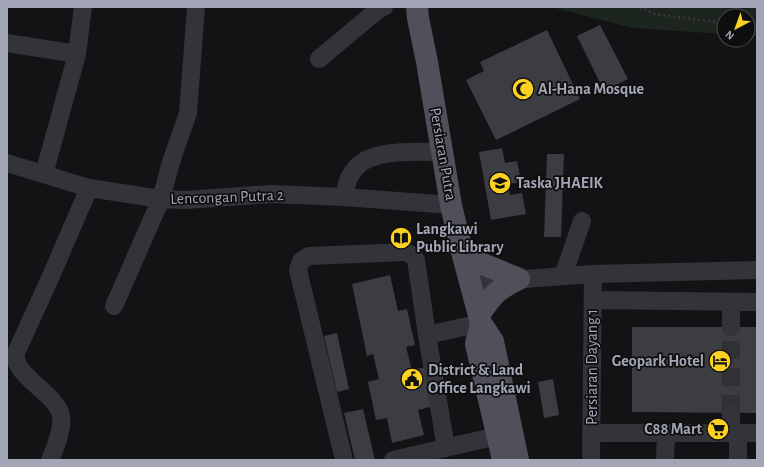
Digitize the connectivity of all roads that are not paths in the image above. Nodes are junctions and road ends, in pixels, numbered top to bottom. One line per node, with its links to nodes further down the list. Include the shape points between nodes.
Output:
1 (83, 7): 6 (street)
2 (196, 7): 13 (street, via 188,112 170,162)
3 (381, 7): 7 (street)
4 (417, 7): 8 (main road, Persiaran Putra)
5 (7, 43): 6 (street)
6 (77, 54): 10 (street)
7 (319, 59)
8 (442, 152): 12 (street, via 408,152 366,159 349,178); 14 (main road, Persiaran Putra)
9 (7, 163): 10 (street, Lencongan Putra 2)
10 (44, 174): 11 (street, Lencongan Putra 2)
11 (89, 188): 13 (street, Lencongan Putra 2); 29 (street, via 51,276)
12 (344, 196): 13 (street, Lencongan Putra 2, via 271,194 185,200); 14 (street, Lencongan Putra 2)
13 (161, 199): 25 (street)
14 (451, 205): 16 (main road, Persiaran Putra)
15 (582, 221): 19 (street)
16 (462, 252): 20 (main road, via 478,262); 21 (main road, Persiaran Putra)
17 (757, 270): 18 (street)
18 (593, 274): 19 (street); 22 (street, Persiaran Dayang 1)
19 (563, 276): 20 (street)
20 (519, 279): 21 (street); 26 (main road, via 498,290 491,297)
21 (470, 283): 26 (main road, Persiaran Putra)
22 (593, 300): 23 (street); 31 (street, Persiaran Dayang 1)
23 (731, 302): 24 (street); 27 (street)
24 (757, 302)
25 (114, 306)
26 (480, 319): 28 (street); 35 (main road, Persiaran Putra, via 476,344); 41 (main road, Persiaran Putra, via 493,341)
27 (731, 327)
28 (427, 335): 36 (street); 38 (street, via 416,260 412,255 406,252 309,256 301,261 298,270)
29 (11, 354): 37 (street, via 19,367 57,406 61,416)
30 (731, 413): 33 (street)
31 (592, 433): 32 (street); 42 (street, Persiaran Dayang 1)
32 (666, 433): 33 (street); 43 (street)
33 (735, 433): 34 (street); 44 (street)
34 (757, 433)
35 (497, 436): 36 (street); 40 (main road, Persiaran Putra)
36 (446, 448): 39 (street)
37 (52, 459)
38 (344, 460)
39 (393, 460)
40 (503, 460)
41 (518, 460)
42 (591, 460)
43 (665, 460)
44 (738, 460)

